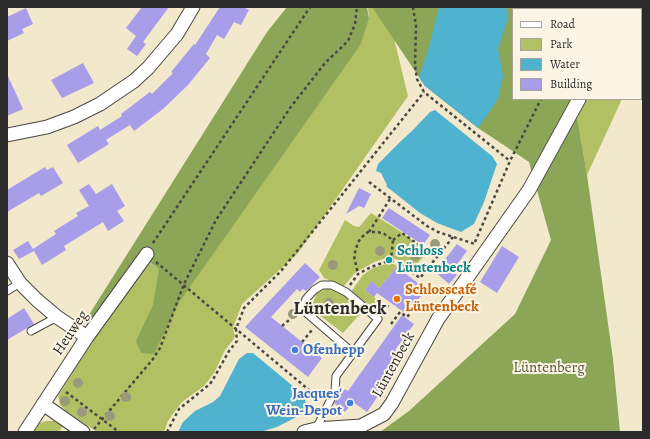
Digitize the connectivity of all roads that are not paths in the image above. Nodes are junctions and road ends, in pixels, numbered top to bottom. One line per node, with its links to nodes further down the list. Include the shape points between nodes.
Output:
1 (192, 7): 3 (street, via 177,34 134,81 100,104 74,117 47,127)
2 (578, 100): 13 (street, Lüntenbeck, via 529,190 438,319 392,404)
3 (7, 135)
4 (146, 254): 10 (street, Heuweg)
5 (7, 263): 6 (street)
6 (20, 283): 7 (lane); 8 (street)
7 (7, 290)
8 (57, 317): 9 (lane); 10 (street)
9 (31, 331)
10 (87, 337): 12 (street, Heuweg)
11 (353, 353): 11 (lane, via 378,319 346,292 332,285 322,285 306,299 302,309); 14 (lane, via 336,376 335,392)
12 (43, 404): 15 (street, Heuweg); 16 (street)
13 (362, 429): 14 (street, Lüntenbeck)
14 (312, 431)
15 (25, 432)
16 (83, 432)

